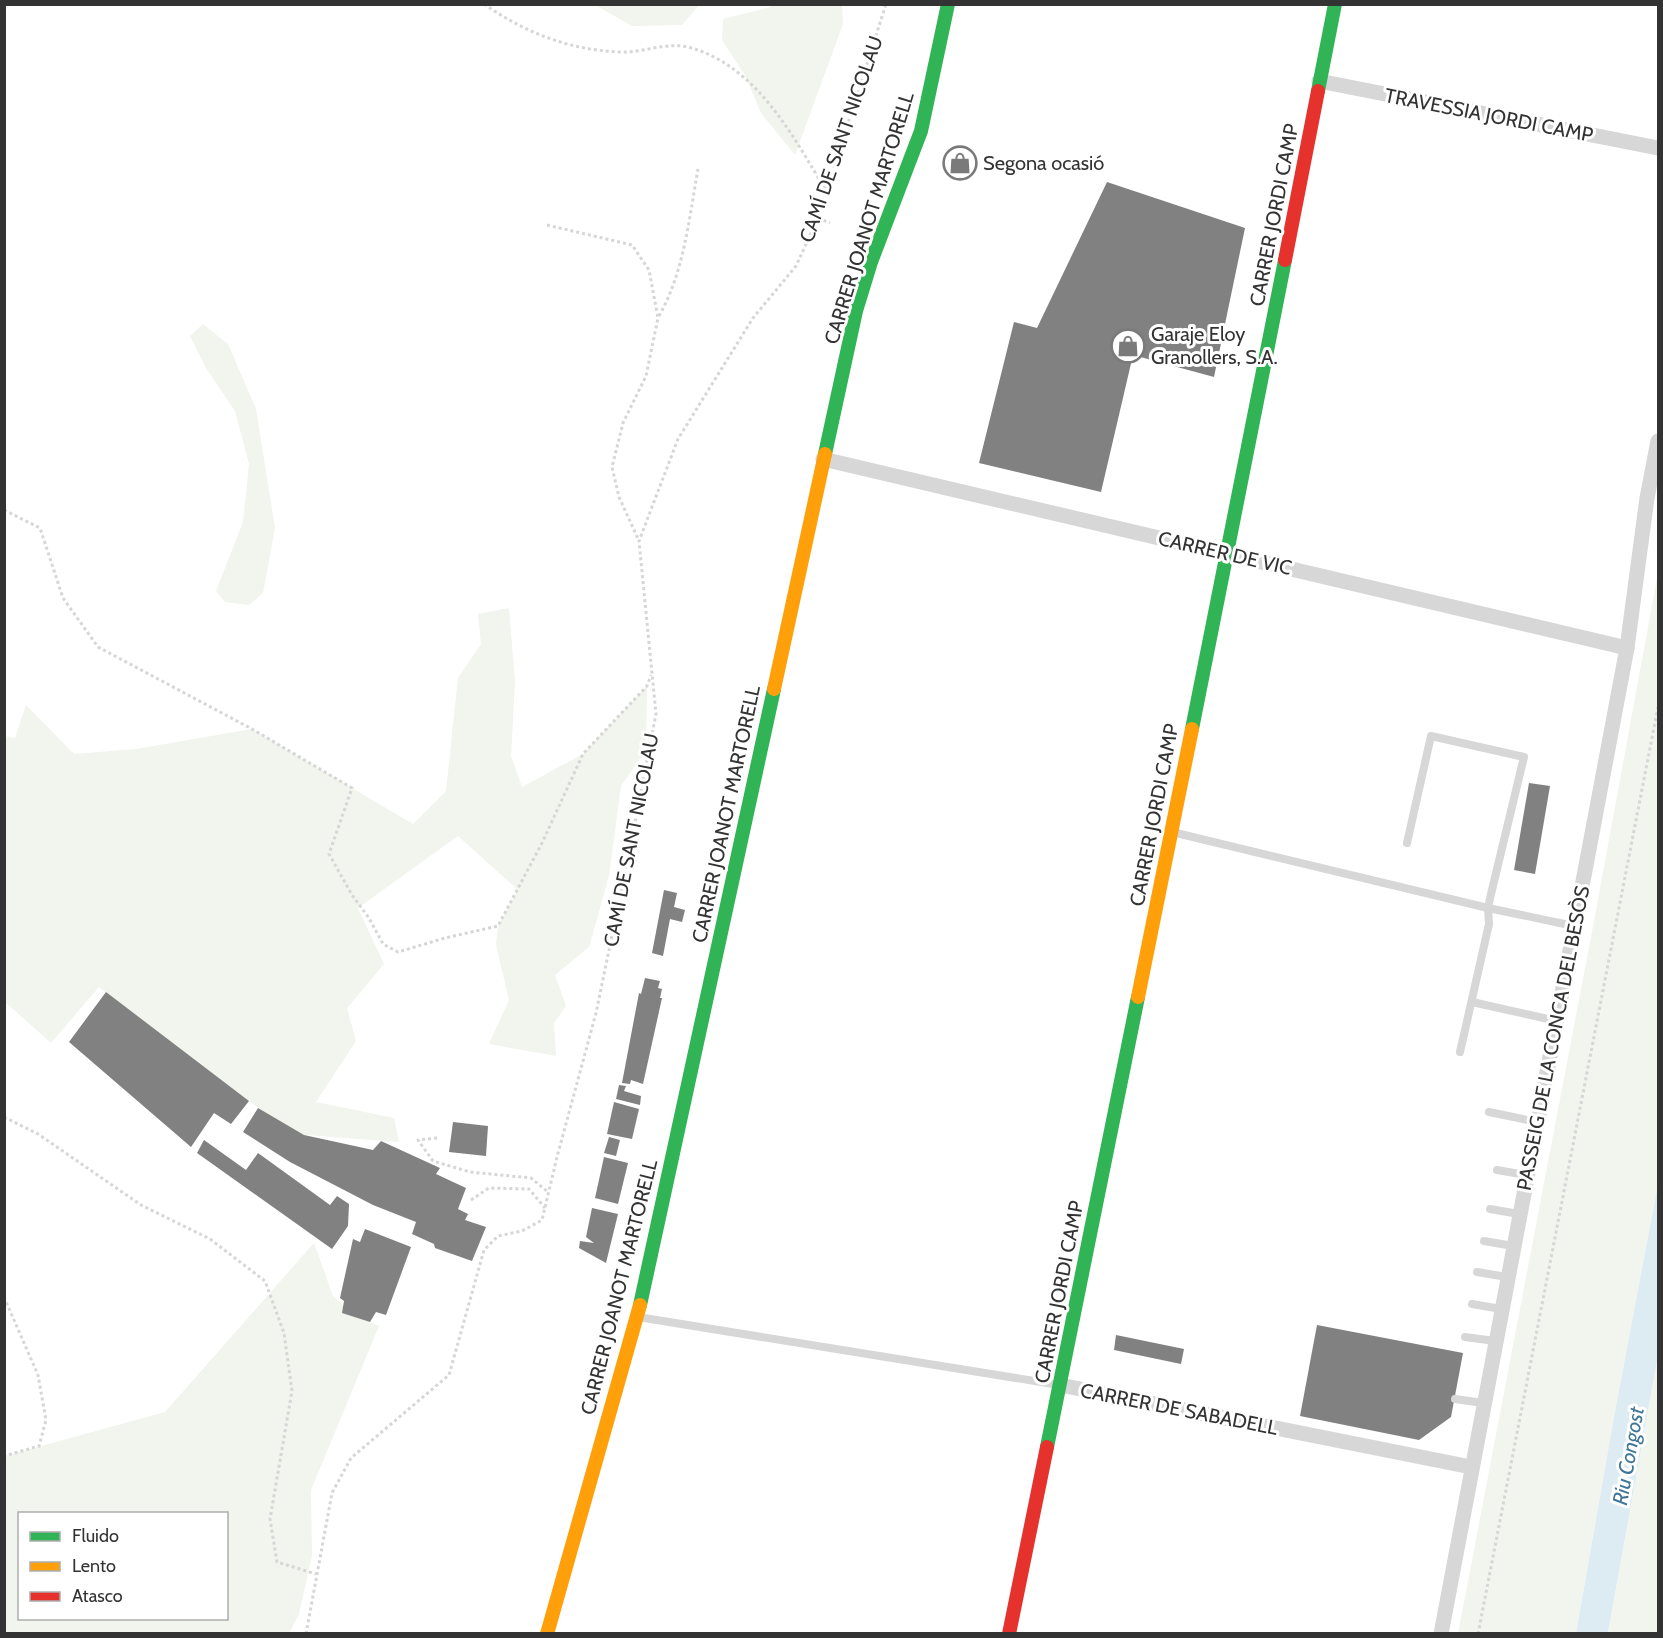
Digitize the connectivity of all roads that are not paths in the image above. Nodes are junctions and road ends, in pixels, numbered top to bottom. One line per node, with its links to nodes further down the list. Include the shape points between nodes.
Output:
1 (948, 4): 6 (street, CARRER JOANOT MARTORELL, via 921,131 856,311)
2 (1335, 4): 3 (street, CARRER JORDI CAMP)
3 (1320, 81): 4 (street, TRAVESSIA JORDI CAMP); 7 (street, CARRER JORDI CAMP)
4 (1659, 148)
5 (1659, 441): 8 (street, PASSEIG DE LA CONCA DEL BESÒS)
6 (823, 459): 7 (street, CARRER DE VIC); 28 (street, CARRER JOANOT MARTORELL)
7 (1228, 554): 8 (street, CARRER DE VIC); 9 (street, CARRER JORDI CAMP)
8 (1626, 648): 12 (street, PASSEIG DE LA CONCA DEL BESÒS)
9 (1170, 832): 11 (lane); 31 (street, CARRER JORDI CAMP)
10 (1407, 843): 11 (lane, via 1431,736 1524,758)
11 (1488, 908): 12 (lane); 13 (lane, via 1489,924)
12 (1574, 926): 14 (street, PASSEIG DE LA CONCA DEL BESÒS)
13 (1472, 1002): 14 (lane); 15 (lane)
14 (1557, 1021): 17 (street, PASSEIG DE LA CONCA DEL BESÒS)
15 (1460, 1052)
16 (1489, 1112): 17 (lane)
17 (1537, 1122): 19 (street, PASSEIG DE LA CONCA DEL BESÒS)
18 (1497, 1170): 19 (lane)
19 (1526, 1175): 21 (street, PASSEIG DE LA CONCA DEL BESÒS)
20 (1490, 1209): 21 (lane)
21 (1519, 1214): 23 (street, PASSEIG DE LA CONCA DEL BESÒS)
22 (1484, 1241): 23 (lane)
23 (1513, 1246): 25 (street, PASSEIG DE LA CONCA DEL BESÒS)
24 (1477, 1272): 25 (lane)
25 (1507, 1277): 27 (street, PASSEIG DE LA CONCA DEL BESÒS)
26 (1473, 1304): 27 (lane)
27 (1501, 1308): 30 (street, PASSEIG DE LA CONCA DEL BESÒS)
28 (636, 1316): 31 (lane, CARRER DE SABADELL); 35 (street, CARRER JOANOT MARTORELL)
29 (1466, 1336): 30 (lane)
30 (1495, 1341): 33 (street, PASSEIG DE LA CONCA DEL BESÒS)
31 (1060, 1385): 34 (street, CARRER DE SABADELL); 36 (street, CARRER JORDI CAMP)
32 (1455, 1399): 33 (lane)
33 (1484, 1403): 34 (street, PASSEIG DE LA CONCA DEL BESÒS)
34 (1471, 1467): 37 (street, PASSEIG DE LA CONCA DEL BESÒS)
35 (547, 1634)
36 (1009, 1634)
37 (1440, 1634)

